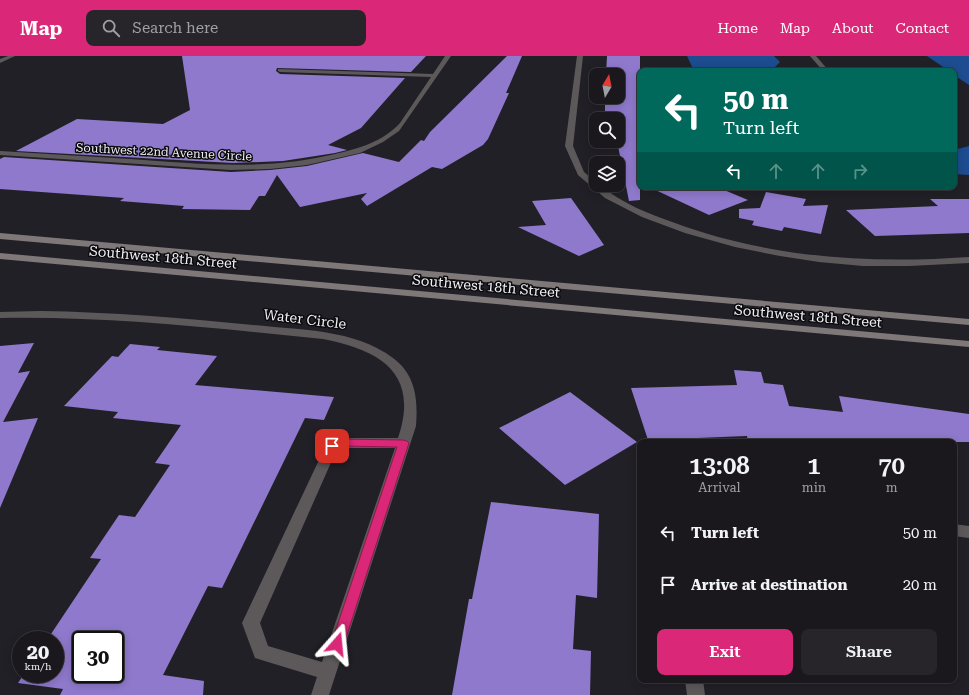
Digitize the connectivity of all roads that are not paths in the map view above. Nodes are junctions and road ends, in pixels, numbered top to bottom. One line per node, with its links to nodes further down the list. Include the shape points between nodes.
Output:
1 (12, 56): 5 (street)
2 (448, 56): 8 (street, Southwest 22nd Avenue Circle)
3 (580, 56): 12 (street, via 570,152 576,167 590,182 612,198 659,221 740,246 822,260 900,264)
4 (813, 56): 6 (street)
5 (0, 61)
6 (823, 68)
7 (280, 70): 8 (street)
8 (435, 76): 9 (street, Southwest 22nd Avenue Circle, via 402,124 390,135 357,151 307,163 231,168)
9 (0, 153)
10 (0, 236): 14 (main road, Southwest 18th Street)
11 (0, 256): 15 (main road, Southwest 18th Street)
12 (969, 260)
13 (0, 315): 16 (street, Water Circle, via 101,314 323,336 359,344 388,359 407,382 412,411)
14 (969, 322)
15 (969, 344)
16 (403, 443): 19 (street, Water Circle); 19 (street, via 339,443 332,446 251,622 261,652)
17 (957, 530): 18 (street)
18 (969, 532)
19 (328, 672): 21 (street, Water Circle)
20 (694, 683): 22 (street)
21 (320, 695)
22 (696, 695)

